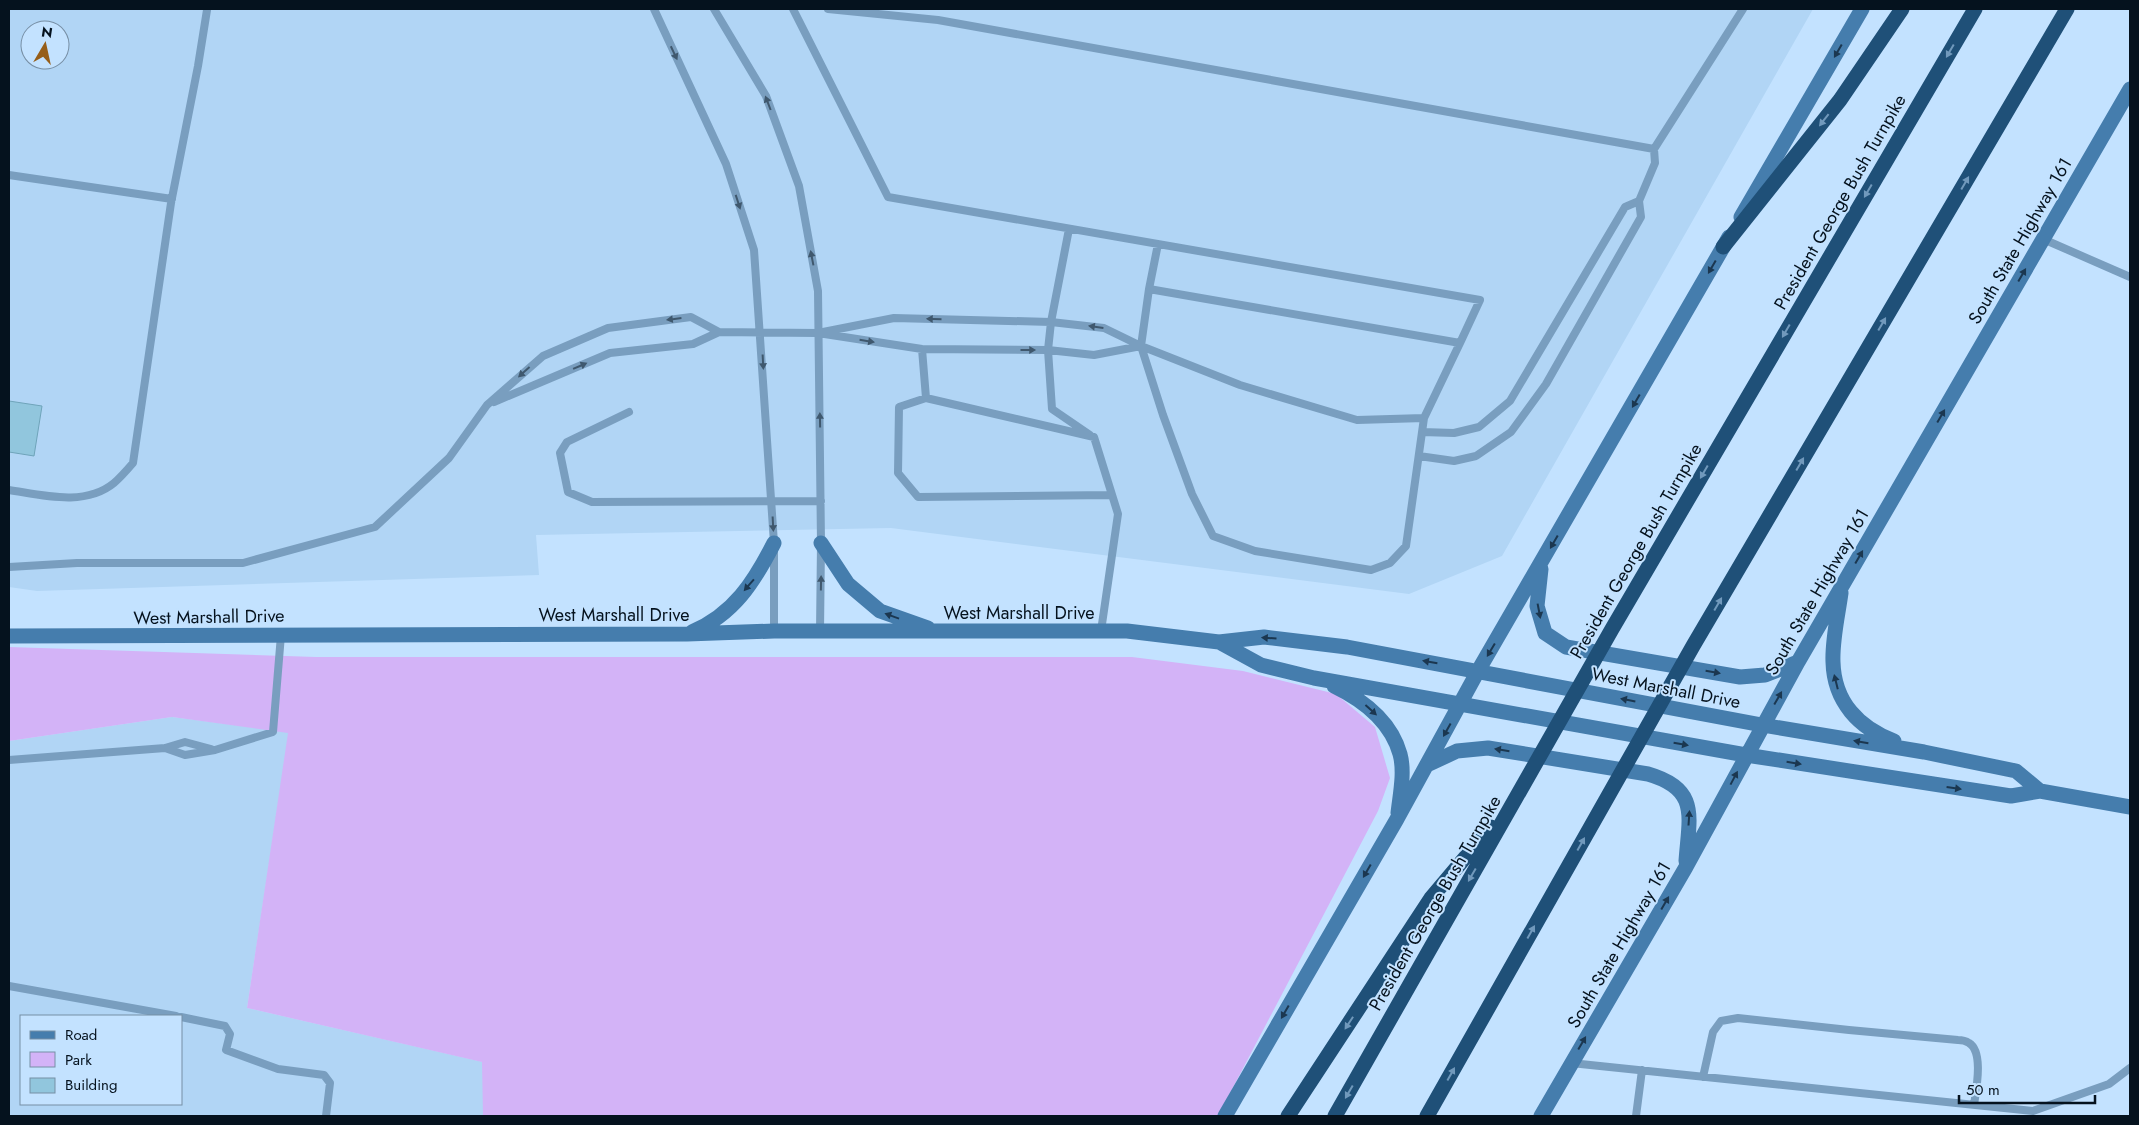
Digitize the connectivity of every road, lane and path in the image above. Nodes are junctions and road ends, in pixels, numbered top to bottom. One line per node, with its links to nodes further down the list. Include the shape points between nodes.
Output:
1 (205, 9): 14 (lane, via 198,66)
2 (654, 9): 23 (lane, one-way to 23, via 726,164 754,250)
3 (714, 9): 25 (lane, one-way to 3, via 818,291 799,186 766,96)
4 (793, 9): 16 (lane, via 888,197)
5 (828, 9): 12 (lane, via 938,20)
6 (1743, 9): 12 (lane)
7 (1862, 9): 19 (main road, one-way to 19)
8 (1902, 9): 19 (highway, one-way to 19, via 1840,100)
9 (1975, 9): 66 (highway, President George Bush Turnpike, one-way to 66)
10 (2067, 9): 83 (highway, one-way to 10, via 1693,646)
11 (2130, 89): 17 (main road, South State Highway 161)
12 (1654, 149): 15 (lane, via 1655,163)
13 (9, 174): 14 (lane)
14 (172, 199): 37 (lane, via 133,463 113,484 97,493 66,498)
15 (1639, 201): 34 (lane, via 1625,207 1510,401 1479,427 1454,433); 36 (lane, via 1641,217 1546,384 1511,432 1476,456 1454,461)
16 (1069, 229): 18 (lane); 22 (lane)
17 (2043, 239): 20 (lane); 45 (main road, South State Highway 161, one-way to 17)
18 (1158, 244): 21 (lane); 26 (lane, via 1480,300)
19 (1723, 247): 43 (main road, one-way to 43)
20 (2130, 276)
21 (1149, 290): 26 (lane); 27 (lane)
22 (1051, 322): 25 (lane, one-way to 25, via 894,318); 27 (lane, one-way to 22, via 1104,328); 29 (lane)
23 (761, 331): 24 (lane); 25 (lane); 40 (lane, one-way to 40)
24 (719, 332): 31 (lane, one-way to 24, via 610,353 693,344); 31 (lane, one-way to 31, via 691,317 608,328 542,356)
25 (818, 333): 28 (lane, one-way to 28); 39 (lane, one-way to 25)
26 (1460, 343): 33 (lane)
27 (1141, 346): 29 (lane, via 1094,355); 33 (lane, via 1240,385 1357,420); 36 (lane, via 1162,415 1192,494 1213,536 1255,551 1371,570 1390,563 1406,546)
28 (922, 350): 29 (lane, one-way to 29); 30 (lane)
29 (1048, 350): 35 (lane, via 1052,409)
30 (926, 398): 35 (lane); 38 (lane, via 899,407 898,473 918,497)
31 (487, 405): 44 (lane, via 449,458 375,527 243,563 77,563)
32 (629, 412): 40 (lane, via 567,442 560,453 568,492 592,502)
33 (1424, 418): 34 (lane)
34 (1422, 432): 36 (lane)
35 (1094, 437): 38 (lane)
36 (1419, 456)
37 (9, 490)
38 (1112, 495): 47 (lane, via 1118,514)
39 (821, 501): 40 (lane); 42 (lane)
40 (772, 502): 41 (lane, one-way to 41)
41 (774, 543): 46 (lane); 51 (main road, one-way to 51, via 756,578 736,602 708,625)
42 (821, 543): 48 (lane, one-way to 42); 49 (main road, one-way to 42, via 880,611 848,584)
43 (1542, 562): 54 (main road, one-way to 54, via 1537,606 1539,615 1545,633 1566,647 1740,677 1765,675); 55 (main road, one-way to 55)
44 (9, 567)
45 (1842, 587): 54 (main road, South State Highway 161); 61 (main road, one-way to 45, via 1882,736 1858,722 1838,690 1833,661)
46 (774, 631): 48 (main road, West Marshall Drive); 51 (main road, West Marshall Drive)
47 (1101, 631): 49 (main road, West Marshall Drive); 53 (main road, West Marshall Drive, via 1128,631)
48 (820, 632): 49 (main road, West Marshall Drive)
49 (938, 632)
50 (281, 634): 51 (main road, West Marshall Drive); 52 (main road, West Marshall Drive); 60 (lane, via 273,732)
51 (687, 634)
52 (9, 636)
53 (1219, 642): 55 (main road, West Marshall Drive, one-way to 53, via 1347,647 1264,637); 56 (main road, West Marshall Drive, via 1261,665)
54 (1798, 662): 58 (main road, South State Highway 161, one-way to 54)
55 (1478, 671): 57 (main road); 58 (main road, West Marshall Drive, one-way to 55)
56 (1314, 678): 57 (main road, West Marshall Drive); 68 (main road, one-way to 68, via 1352,695 1374,712 1392,734 1401,755)
57 (1461, 704): 62 (main road, West Marshall Drive, one-way to 62); 64 (main road, one-way to 64)
58 (1762, 725): 61 (main road, West Marshall Drive, one-way to 58); 62 (main road, South State Highway 161)
59 (165, 748): 60 (lane, via 185,755); 60 (lane, via 185,742); 63 (lane)
60 (215, 750)
61 (1924, 752): 65 (main road, West Marshall Drive, via 2016,771)
62 (1746, 755): 65 (main road, West Marshall Drive, one-way to 65, via 2011,796); 69 (main road, South State Highway 161, one-way to 62)
63 (9, 760)
64 (1427, 765): 68 (main road); 69 (main road, one-way to 64, via 1690,807 1676,786 1662,778 1488,748 1457,751)
65 (2040, 791): 67 (main road, West Marshall Drive)
66 (1514, 802): 81 (highway, one-way to 81, via 1431,898); 82 (highway, President George Bush Turnpike, one-way to 82)
67 (2130, 807)
68 (1397, 819): 80 (main road, one-way to 80)
69 (1686, 867): 73 (main road, South State Highway 161, one-way to 69)
70 (9, 986): 71 (lane)
71 (170, 1015)
72 (182, 1017): 79 (lane, via 225,1026 230,1034 226,1050 278,1069 324,1076 330,1083)
73 (1571, 1063): 75 (lane); 84 (main road, South State Highway 161)
74 (2130, 1068): 78 (lane, via 2109,1084 2033,1111)
75 (1642, 1070): 76 (lane); 85 (lane)
76 (1703, 1077): 77 (lane); 77 (lane, via 1713,1032 1721,1021 1738,1018 1958,1040 1974,1047 1977,1057)
77 (1974, 1105): 78 (lane)
78 (2003, 1112)
79 (326, 1116)
80 (1225, 1116)
81 (1288, 1116)
82 (1335, 1116)
83 (1428, 1116)
84 (1541, 1116)
85 (1636, 1116)

